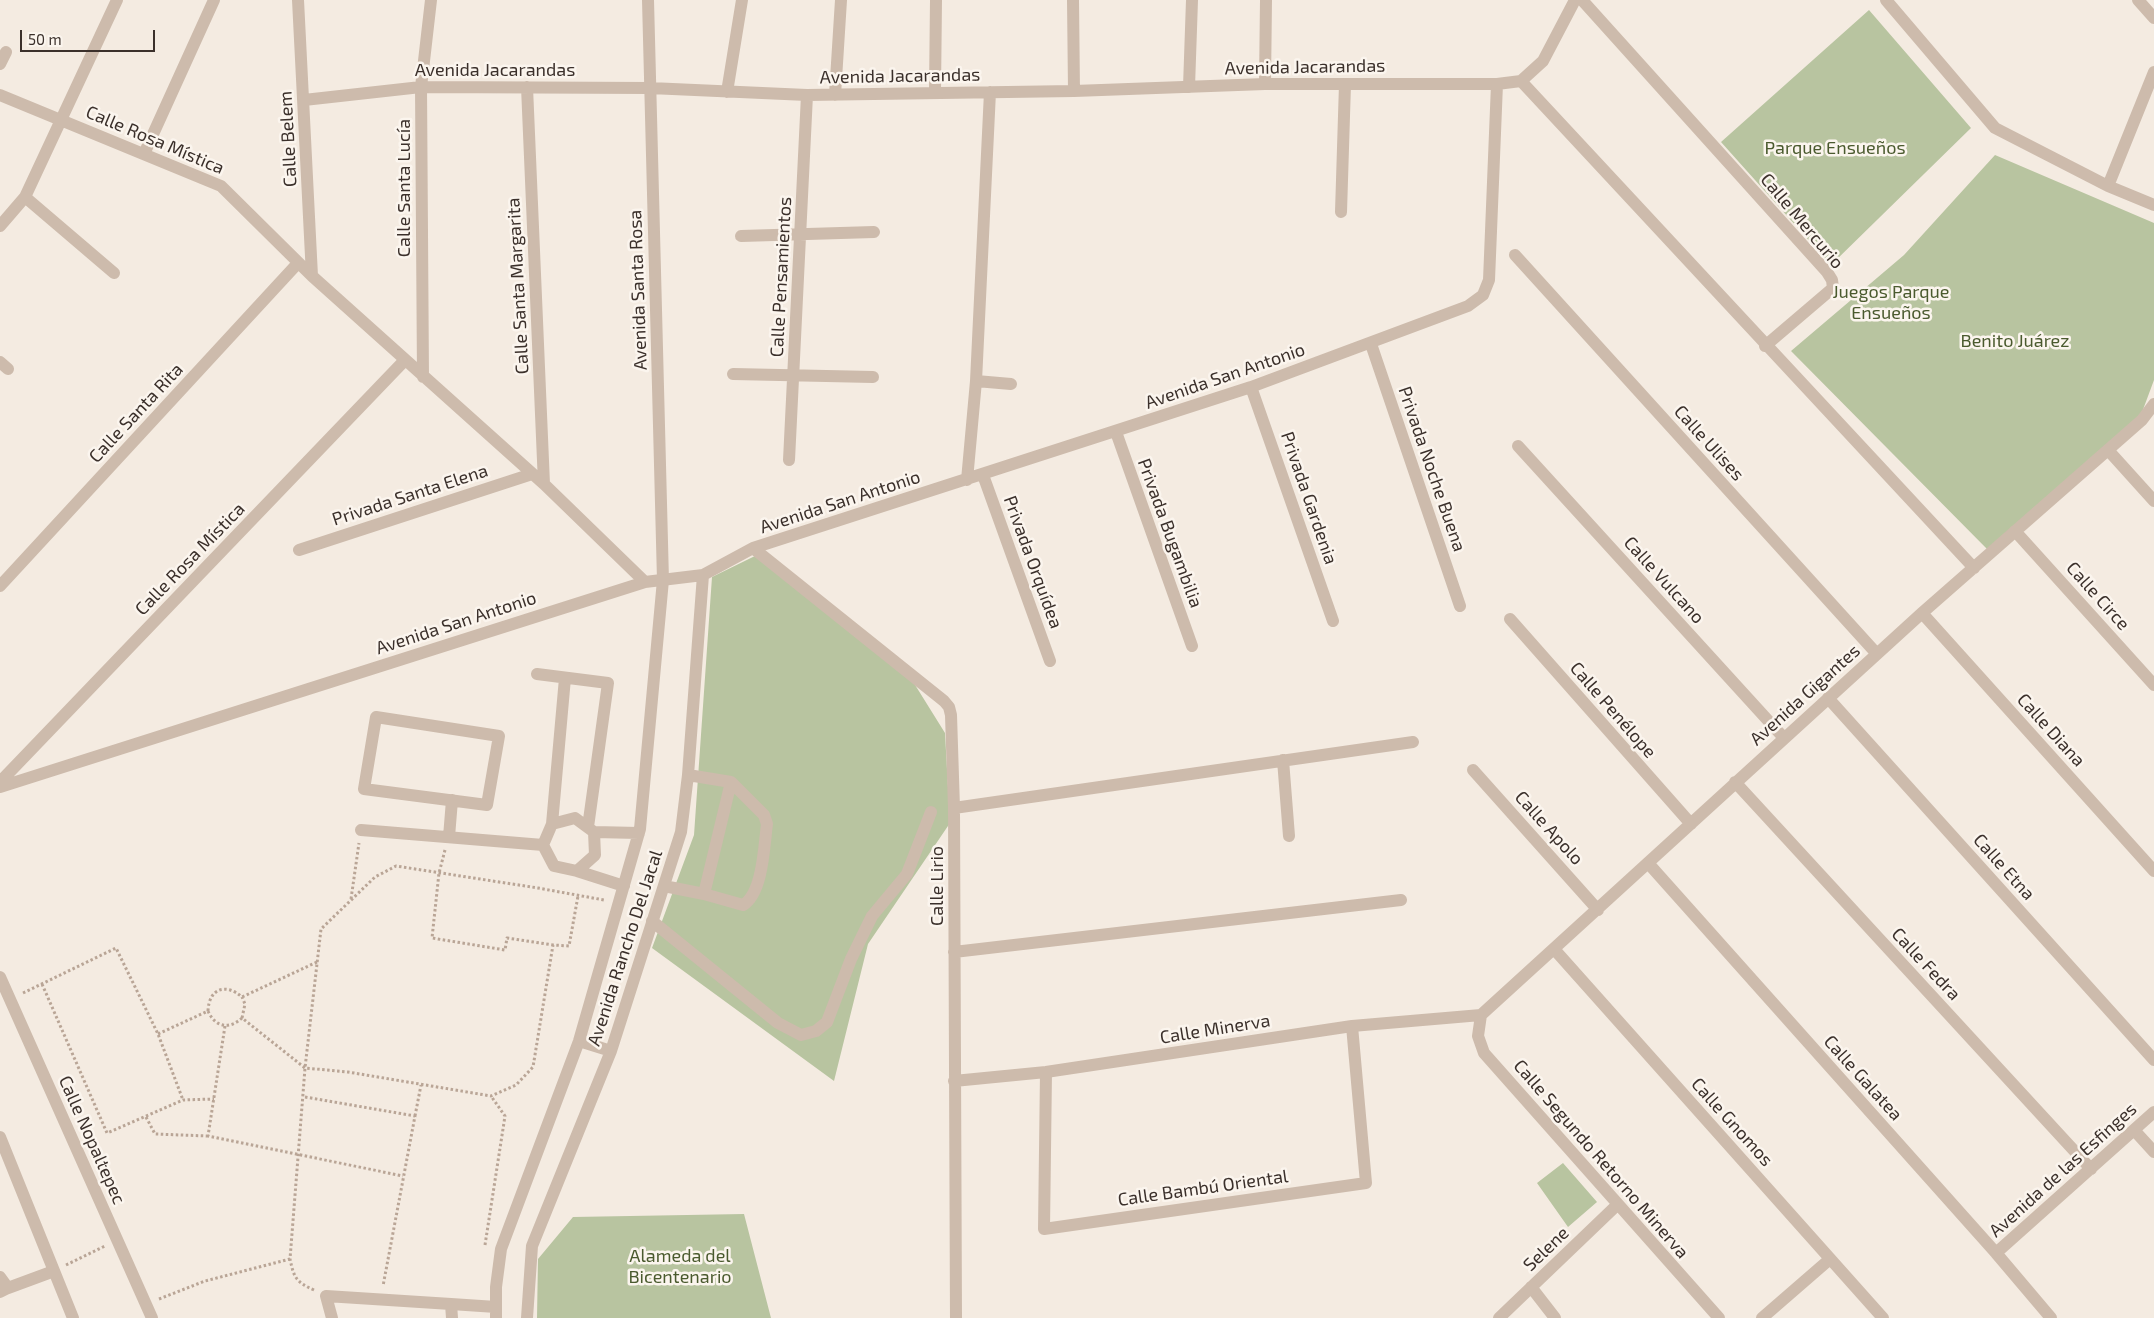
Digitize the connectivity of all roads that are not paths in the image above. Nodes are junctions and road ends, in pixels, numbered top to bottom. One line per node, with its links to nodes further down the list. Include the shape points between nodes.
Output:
1 (117, 0): 36 (street)
2 (214, 0): 37 (street)
3 (298, 0): 35 (street, Calle Belem)
4 (430, 0): 24 (street, Calle Santa Lucía)
5 (648, 0): 27 (street, Avenida Santa Rosa)
6 (742, 0): 29 (street)
7 (841, 0): 34 (street)
8 (936, 0): 30 (street)
9 (1073, 0): 28 (street)
10 (1192, 0): 26 (street)
11 (1266, 0): 21 (street)
12 (1575, 0): 20 (street, via 1543,61)
13 (1582, 0): 51 (street, Calle Mercurio, via 1832,280 1833,288)
14 (1886, 0): 38 (street, via 1995,128)
15 (2138, 0): 16 (street)
16 (2154, 18)
17 (6, 52): 18 (street)
18 (0, 64)
19 (2154, 72): 38 (street)
20 (1521, 82): 23 (street, Avenida Jacarandas); 51 (street)
21 (1265, 84): 22 (street, Avenida Jacarandas); 26 (street, Avenida Jacarandas)
22 (1345, 84): 23 (street, Avenida Jacarandas); 41 (street)
23 (1497, 84): 50 (street, Avenida San Antonio, via 1489,280 1483,295 1468,306)
24 (421, 87): 25 (street, Avenida Jacarandas); 35 (street, Avenida Jacarandas); 55 (street, Calle Santa Lucía)
25 (527, 87): 27 (street, Avenida Jacarandas); 68 (street, Calle Santa Margarita)
26 (1188, 87): 28 (street, Avenida Jacarandas)
27 (650, 88): 29 (street, Avenida Jacarandas); 75 (street, Avenida Santa Rosa)
28 (1074, 91): 31 (street, Avenida Jacarandas)
29 (728, 92): 33 (street, Avenida Jacarandas)
30 (935, 92): 31 (street, Avenida Jacarandas); 34 (street, Avenida Jacarandas)
31 (990, 92): 57 (street)
32 (0, 95): 36 (street, Calle Rosa Mística)
33 (808, 95): 34 (street, Avenida Jacarandas); 44 (street, Calle Pensamientos)
34 (835, 95)
35 (304, 100): 49 (street, Calle Belem)
36 (63, 120): 37 (street, Calle Rosa Mística); 39 (street)
37 (144, 154): 47 (street, Calle Rosa Mística, via 221,186)
38 (2108, 186): 40 (street)
39 (25, 197): 42 (street); 48 (street)
40 (2154, 205)
41 (1341, 212)
42 (0, 226)
43 (874, 232): 44 (street)
44 (800, 234): 45 (street); 54 (street, Calle Pensamientos)
45 (740, 236)
46 (1515, 255): 83 (street, Calle Ulises)
47 (298, 263): 49 (street, Calle Rosa Mística); 77 (street, Calle Santa Rita)
48 (114, 272)
49 (312, 276): 52 (street, Calle Rosa Mística)
50 (1371, 344): 59 (street, Avenida San Antonio); 78 (street, Privada Noche Buena)
51 (1765, 346): 73 (street)
52 (405, 360): 55 (street, Calle Rosa Mística); 94 (street, Calle Rosa Mística)
53 (732, 374): 54 (street)
54 (793, 375): 56 (street); 64 (street, Calle Pensamientos)
55 (423, 376): 65 (street, Calle Rosa Mística)
56 (873, 377)
57 (976, 381): 58 (street); 67 (street)
58 (1011, 384)
59 (1251, 387): 61 (street, Avenida San Antonio); 81 (street, Privada Gardenia)
60 (2154, 404): 63 (street, Avenida Gigantes, via 2142,420)
61 (1116, 432): 66 (street, Avenida San Antonio); 82 (street, Privada Bugambilia)
62 (1518, 446): 89 (street, Calle Vulcano)
63 (2108, 450): 69 (street); 70 (street, Avenida Gigantes)
64 (789, 460)
65 (532, 474): 68 (street, Calle Rosa Mística); 72 (street, Privada Santa Elena)
66 (982, 475): 67 (street, Avenida San Antonio); 84 (street, Privada Orquídea)
67 (967, 480): 71 (street, Avenida San Antonio)
68 (544, 484): 76 (street, Calle Rosa Mística)
69 (2154, 501)
70 (2015, 531): 73 (street, Avenida Gigantes); 87 (street, Calle Circe)
71 (753, 548): 74 (street, Avenida San Antonio); 99 (street, Calle Lirio, via 944,701 951,715)
72 (299, 550)
73 (1974, 568): 79 (street, Avenida Gigantes)
74 (703, 575): 75 (street, Avenida San Antonio); 93 (street, Avenida Rancho Del Jacal)
75 (664, 580): 76 (street, Avenida San Antonio); 105 (street, Avenida Rancho Del Jacal)
76 (645, 582): 97 (street, Avenida San Antonio)
77 (0, 586)
78 (1460, 606)
79 (1922, 613): 83 (street, Avenida Gigantes); 111 (street, Calle Diana)
80 (1510, 619): 102 (street, Calle Penélope)
81 (1333, 621)
82 (1192, 646)
83 (1877, 654): 88 (street, Avenida Gigantes)
84 (1050, 661)
85 (537, 674): 86 (street)
86 (565, 678): 101 (street); 103 (street, via 608,683)
87 (2154, 685)
88 (1828, 698): 89 (street, Avenida Gigantes); 125 (street, Calle Etna)
89 (1784, 738): 96 (street, Avenida Gigantes)
90 (1413, 742): 91 (street)
91 (1283, 760): 99 (street); 106 (street)
92 (1473, 770): 116 (street, Calle Apolo)
93 (688, 775): 95 (street); 113 (street, Avenida Rancho Del Jacal, via 681,832)
94 (0, 782)
95 (731, 782): 114 (street); 114 (street, via 764,815 767,824 757,887 751,900 743,905)
96 (1735, 782): 102 (street, Avenida Gigantes); 132 (street, Calle Fedra)
97 (0, 787)
98 (452, 800): 98 (street, via 487,805 499,736 376,717 364,789); 107 (street)
99 (954, 808): 119 (street, Calle Lirio)
100 (931, 812): 117 (street, via 906,874 872,916 851,959 827,1022 816,1031 801,1035 778,1023)
101 (552, 824): 103 (street, via 575,818); 108 (street)
102 (1691, 824): 109 (street, Avenida Gigantes)
103 (591, 829): 105 (street); 110 (street, via 595,855)
104 (361, 830): 107 (street)
105 (639, 833): 112 (street, Avenida Rancho Del Jacal)
106 (1289, 836)
107 (449, 837): 108 (street)
108 (543, 846): 110 (street, via 554,866)
109 (1648, 864): 116 (street, Avenida Gigantes); 134 (street, Calle Galatea)
110 (577, 871): 112 (street)
111 (2154, 871)
112 (624, 886): 123 (street, Avenida Rancho Del Jacal)
113 (664, 886): 114 (street); 117 (street, Avenida Rancho Del Jacal)
114 (704, 894)
115 (1401, 900): 119 (street)
116 (1598, 910): 118 (street, Avenida Gigantes)
117 (652, 921): 124 (street, Avenida Rancho Del Jacal)
118 (1554, 949): 121 (street, Avenida Gigantes); 135 (street, Calle Gnomos)
119 (954, 952): 127 (street, Calle Lirio)
120 (0, 977): 143 (street, Calle Nopaltepec)
121 (1481, 1015): 122 (street, Calle Minerva); 133 (street, Calle Segundo Retorno Minerva, via 1478,1036 1484,1053)
122 (1352, 1026): 126 (street, Calle Minerva); 126 (street, Calle Bambú Oriental, via 1366,1183 1044,1228)
123 (579, 1041): 124 (street); 141 (street, Avenida Rancho Del Jacal, via 501,1249)
124 (611, 1051): 146 (street, Avenida Rancho Del Jacal, via 532,1246)
125 (2154, 1060)
126 (1046, 1072): 127 (street, Calle Minerva)
127 (954, 1081): 147 (street, Calle Lirio)
128 (2154, 1112): 129 (street, Avenida de las Esfinges)
129 (2134, 1130): 131 (street); 132 (street, Avenida de las Esfinges)
130 (0, 1136): 136 (street)
131 (2154, 1152)
132 (2091, 1168): 134 (street, Avenida de las Esfinges)
133 (1617, 1206): 138 (street, Selene); 150 (street, Calle Segundo Retorno Minerva)
134 (1996, 1253): 153 (street, Calle Galatea)
135 (1830, 1259): 151 (street); 152 (street, Calle Gnomos)
136 (54, 1271): 139 (street); 142 (street)
137 (0, 1276): 139 (street)
138 (1531, 1287): 148 (street, Selene); 149 (street)
139 (4, 1290)
140 (451, 1304): 141 (street); 144 (street, via 326,1296); 145 (street)
141 (496, 1313)
142 (74, 1318)
143 (152, 1318)
144 (332, 1318)
145 (452, 1318)
146 (527, 1318)
147 (956, 1318)
148 (1499, 1318)
149 (1556, 1318)
150 (1719, 1318)
151 (1762, 1318)
152 (1883, 1318)
153 (2051, 1318)

